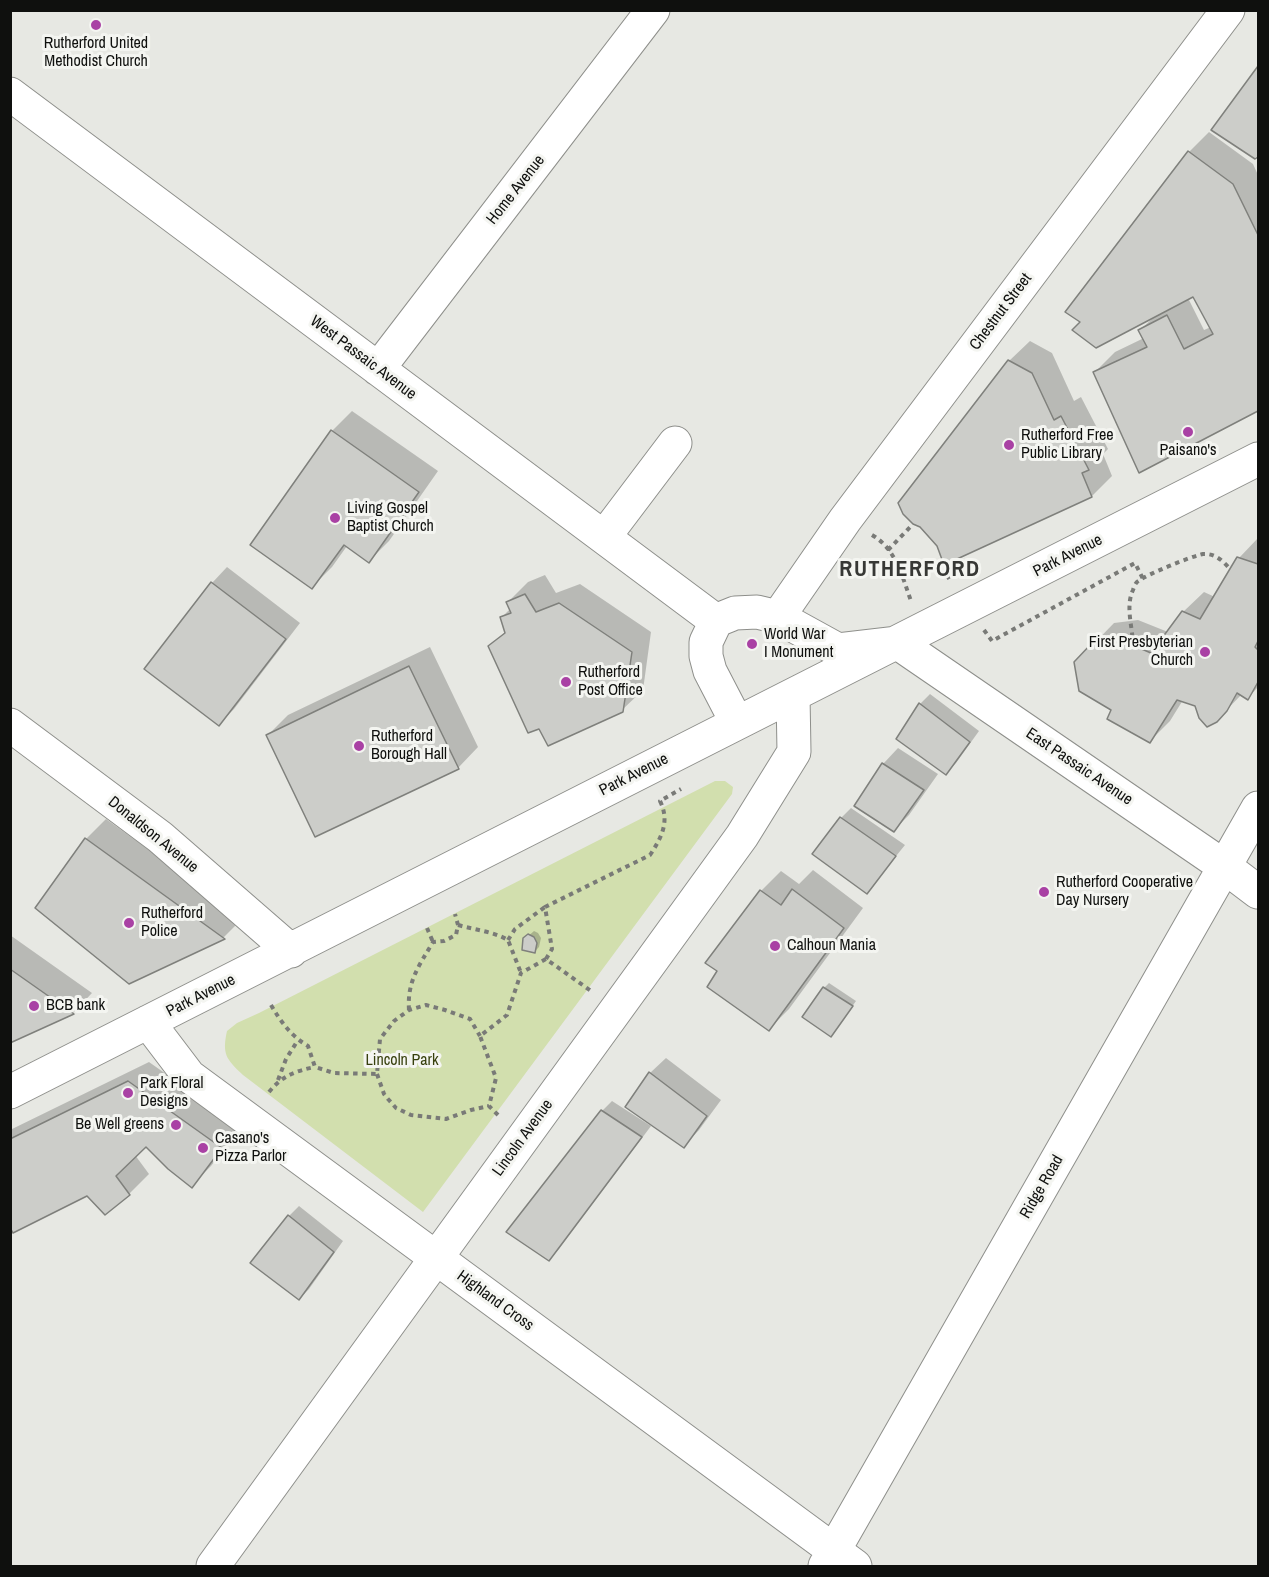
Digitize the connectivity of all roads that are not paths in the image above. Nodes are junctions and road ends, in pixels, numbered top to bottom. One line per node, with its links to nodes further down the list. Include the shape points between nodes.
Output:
1 (1228, 10): 8 (street, Chestnut Street, via 845,520)
2 (643, 14): 4 (street, Home Avenue)
3 (10, 94): 4 (street, West Passaic Avenue)
4 (378, 369): 7 (street, West Passaic Avenue)
5 (675, 443): 7 (street)
6 (1258, 459): 10 (street, Park Avenue)
7 (604, 537): 9 (street, West Passaic Avenue)
8 (778, 617): 9 (street, via 757,612 735,613); 10 (street, via 838,650)
9 (716, 621): 12 (street, via 706,642 706,656)
10 (910, 637): 11 (street, Park Avenue); 15 (street, East Passaic Avenue)
11 (793, 695): 12 (street, Park Avenue); 20 (street, Lincoln Avenue, via 794,752 742,836)
12 (737, 723): 17 (street, Park Avenue)
13 (10, 725): 17 (street, Donaldson Avenue, via 160,837)
14 (1258, 808): 15 (street, Ridge Road)
15 (1225, 867): 16 (street, East Passaic Avenue); 21 (street, Ridge Road)
16 (1258, 892)
17 (291, 951): 18 (street, Park Avenue)
18 (148, 1022): 19 (street, Park Avenue); 20 (street, Highland Cross, via 189,1076)
19 (10, 1092)
20 (437, 1257): 21 (street, Highland Cross); 22 (street, Lincoln Avenue)
21 (838, 1561)
22 (213, 1566)

